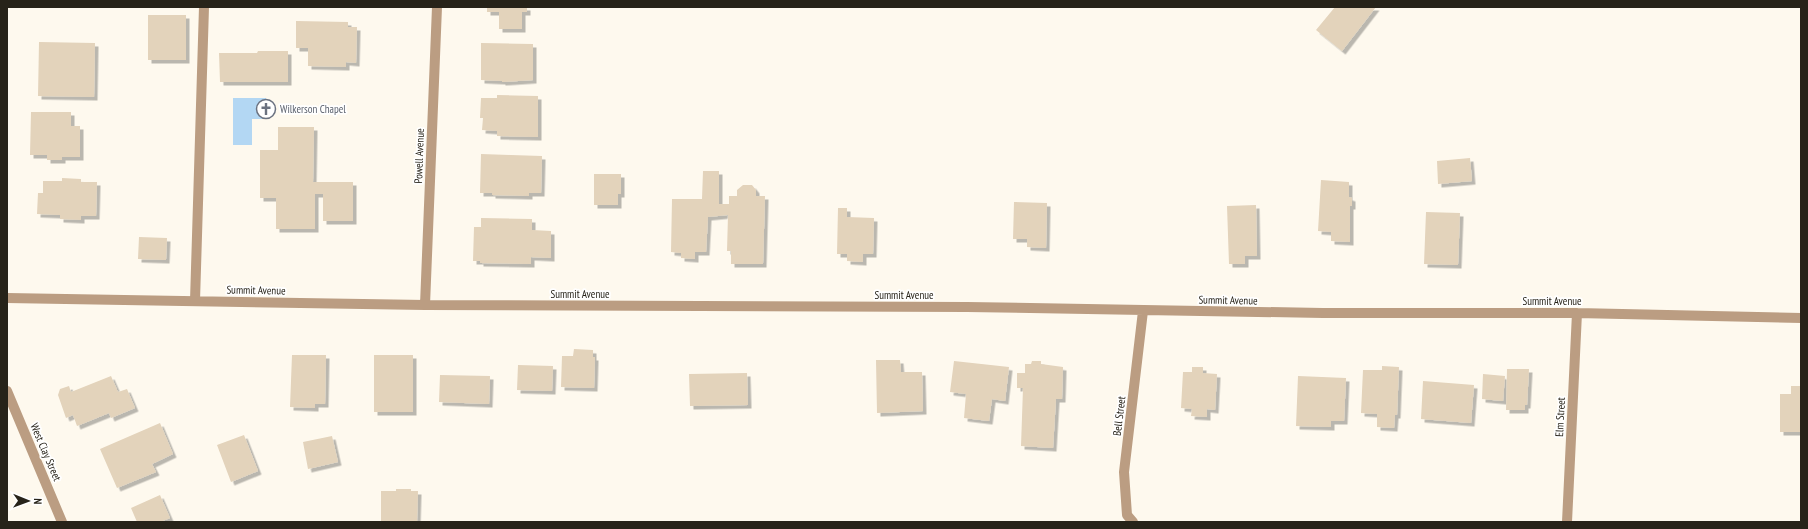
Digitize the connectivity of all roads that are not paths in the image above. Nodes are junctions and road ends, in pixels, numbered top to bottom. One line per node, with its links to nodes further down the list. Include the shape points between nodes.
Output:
1 (204, 7): 4 (street)
2 (437, 7): 5 (street, Powell Avenue)
3 (7, 298): 4 (street, Summit Avenue)
4 (195, 301): 5 (street, Summit Avenue)
5 (425, 305): 6 (street, Summit Avenue, via 953,307)
6 (1143, 311): 7 (street, Summit Avenue); 11 (street, Bell Street, via 1124,472 1127,515)
7 (1577, 313): 8 (street, Summit Avenue); 12 (street, Elm Street)
8 (1801, 318)
9 (7, 391): 10 (street, West Clay Street)
10 (62, 522)
11 (1133, 522)
12 (1567, 522)

